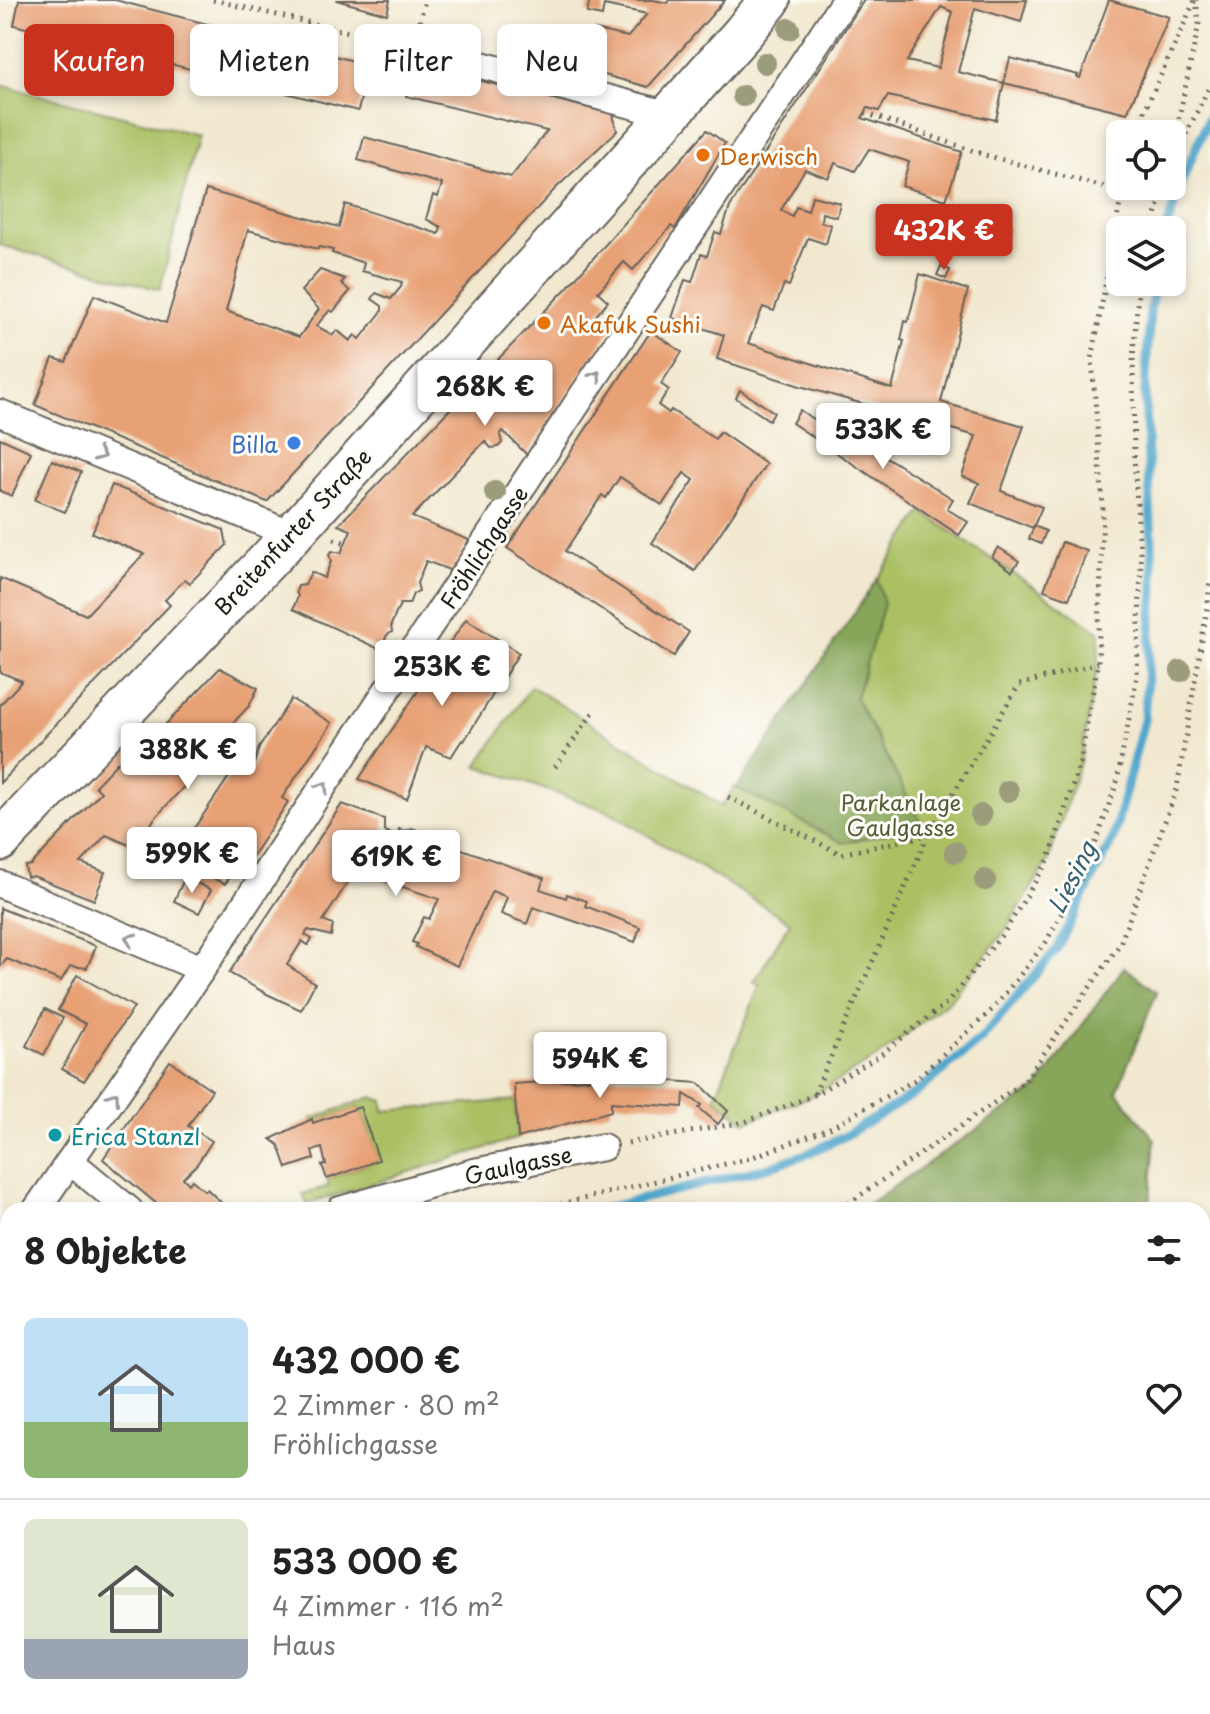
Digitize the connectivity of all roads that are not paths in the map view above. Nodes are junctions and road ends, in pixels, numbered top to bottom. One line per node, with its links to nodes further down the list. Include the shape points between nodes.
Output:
1 (770, 0): 4 (main road, Breitenfurter Straße)
2 (845, 0): 9 (street, Fröhlichgasse, one-way to 2)
3 (481, 65): 4 (street)
4 (670, 115): 6 (main road, Breitenfurter Straße)
5 (0, 413): 6 (street, one-way to 6)
6 (292, 535): 7 (main road, Breitenfurter Straße)
7 (0, 841)
8 (0, 884): 9 (street, one-way to 8)
9 (202, 969): 11 (street, Fröhlichgasse, one-way to 9)
10 (603, 1147): 14 (street, Gaulgasse, via 474,1172)
11 (70, 1161): 12 (street, Fröhlichgasse); 13 (street)
12 (42, 1202)
13 (119, 1202)
14 (368, 1202)

